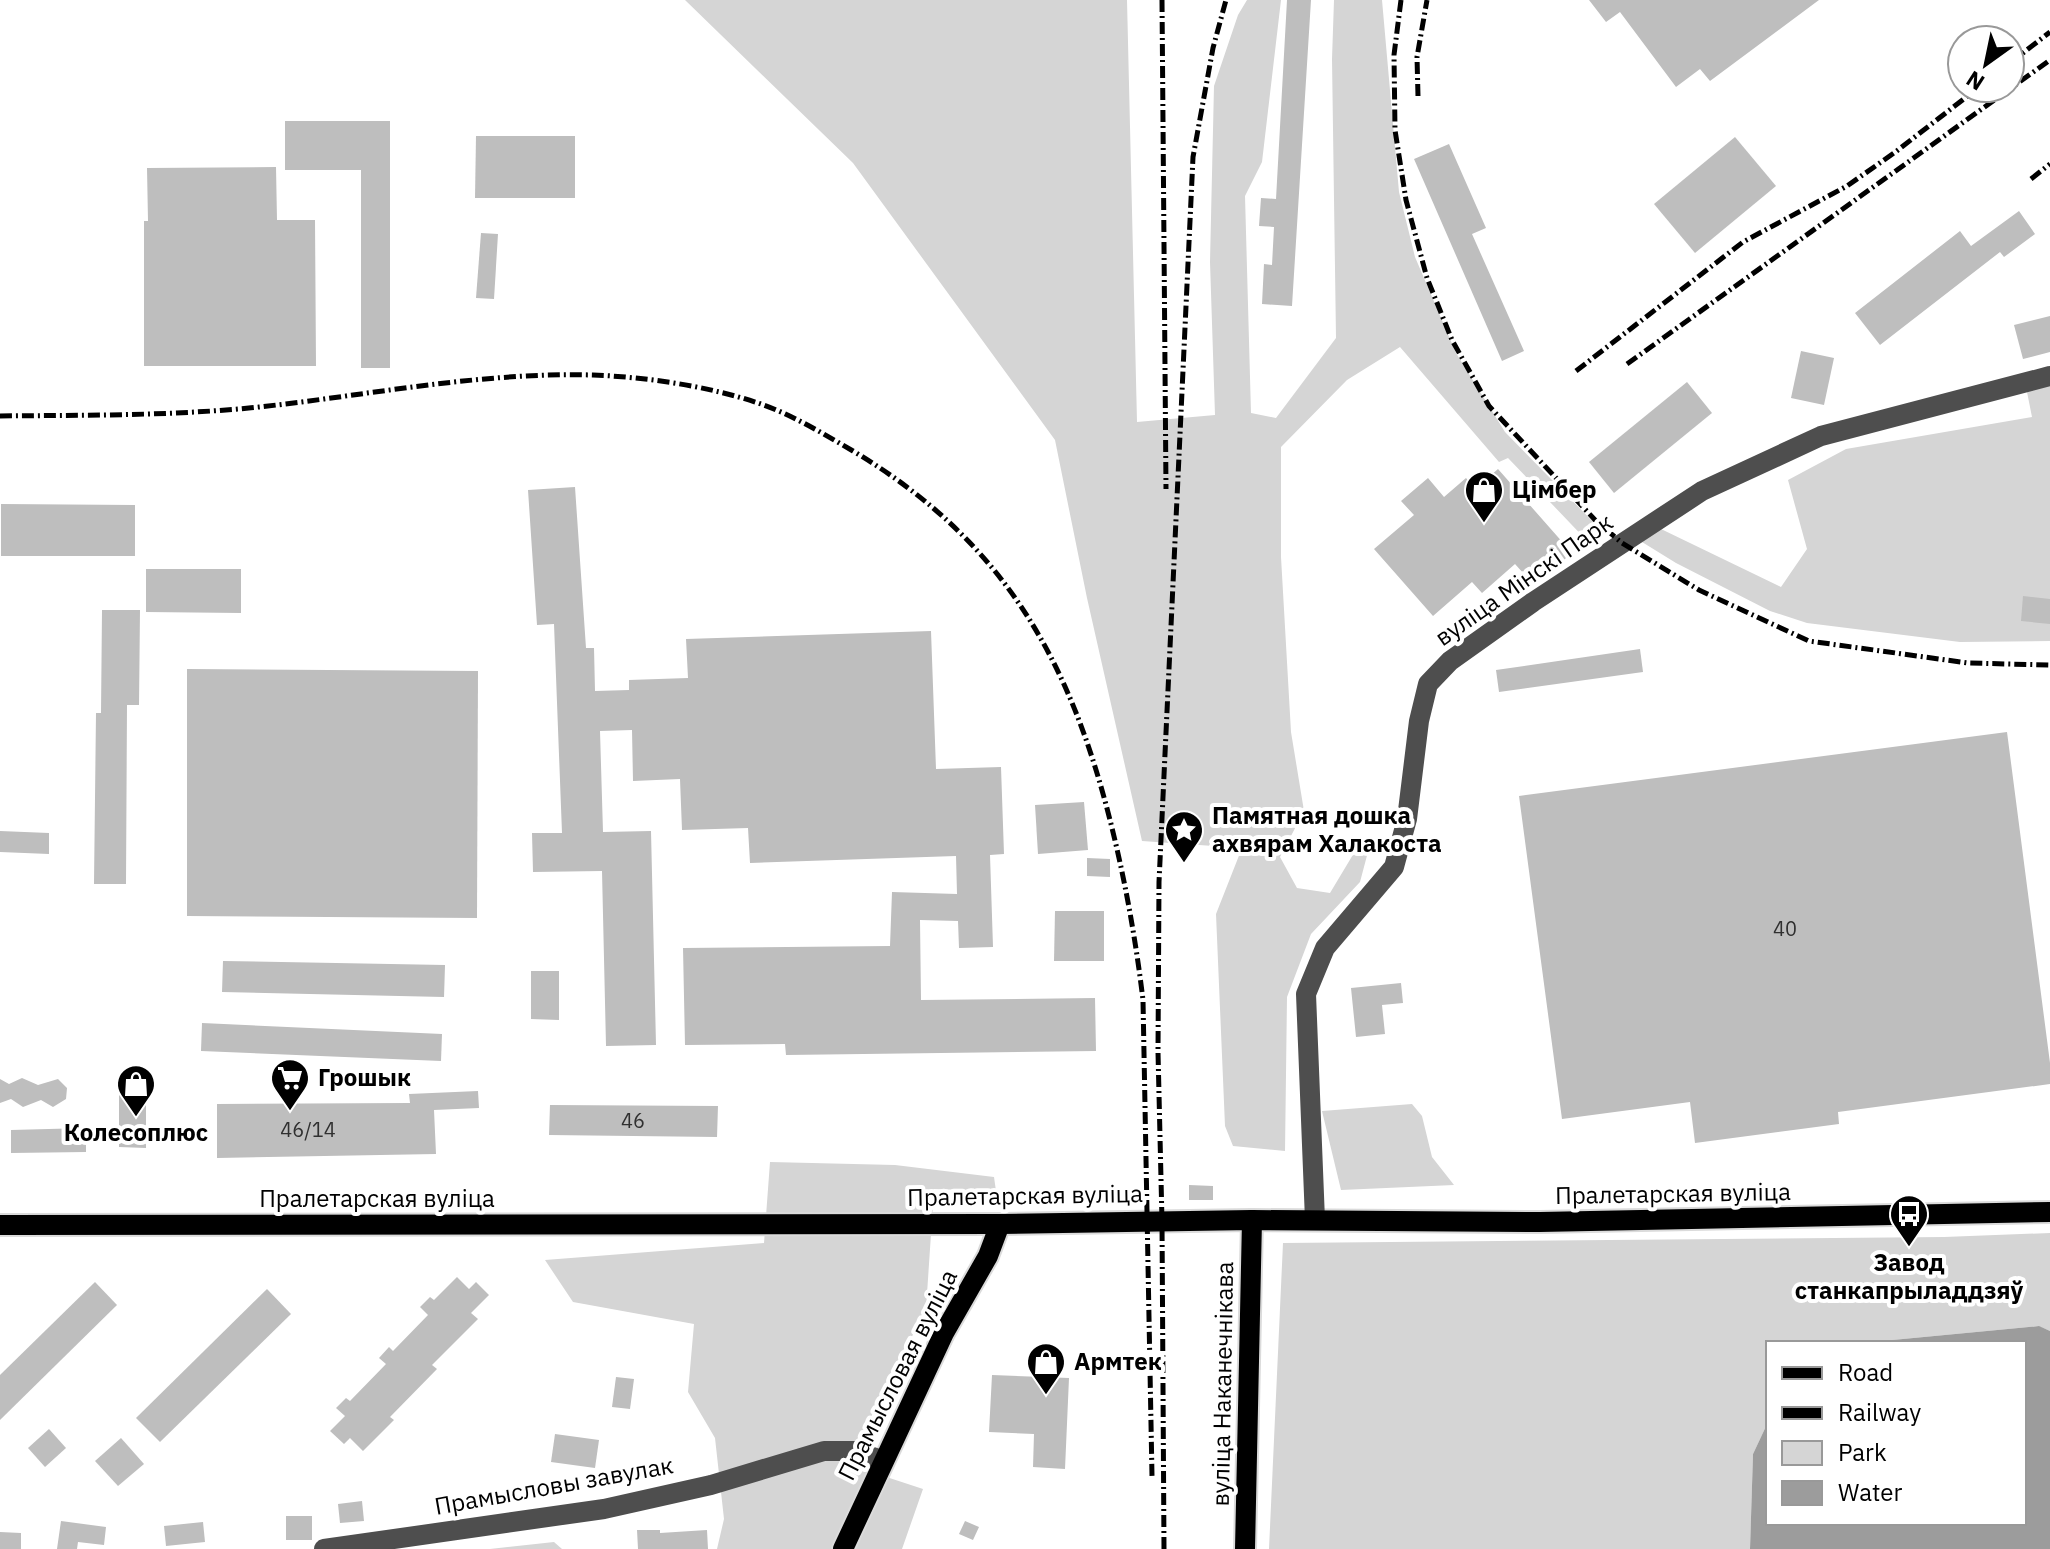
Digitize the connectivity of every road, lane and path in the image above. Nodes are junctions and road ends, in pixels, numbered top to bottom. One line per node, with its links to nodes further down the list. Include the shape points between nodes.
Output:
1 (2050, 376): 4 (street, вуліца Мінскі Парк, via 1821,436 1702,491 1533,602 1450,661 1428,684 1407,819 1394,867 1325,948 1306,994)
2 (2050, 1212): 4 (main road, Пралетарская вуліца, via 1540,1222)
3 (1252, 1220): 4 (main road, Пралетарская вуліца); 5 (main road, Пралетарская вуліца); 10 (main road, вуліца Наканечнікава)
4 (1315, 1220)
5 (1000, 1224): 6 (main road, Пралетарская вуліца); 7 (main road, Прамысловая вуліца)
6 (0, 1225)
7 (882, 1460): 8 (street, Прамысловы завулак, via 854,1451 824,1451 711,1485 604,1509); 9 (main road, Прамысловая вуліца)
8 (324, 1549)
9 (843, 1549)
10 (1245, 1549)

